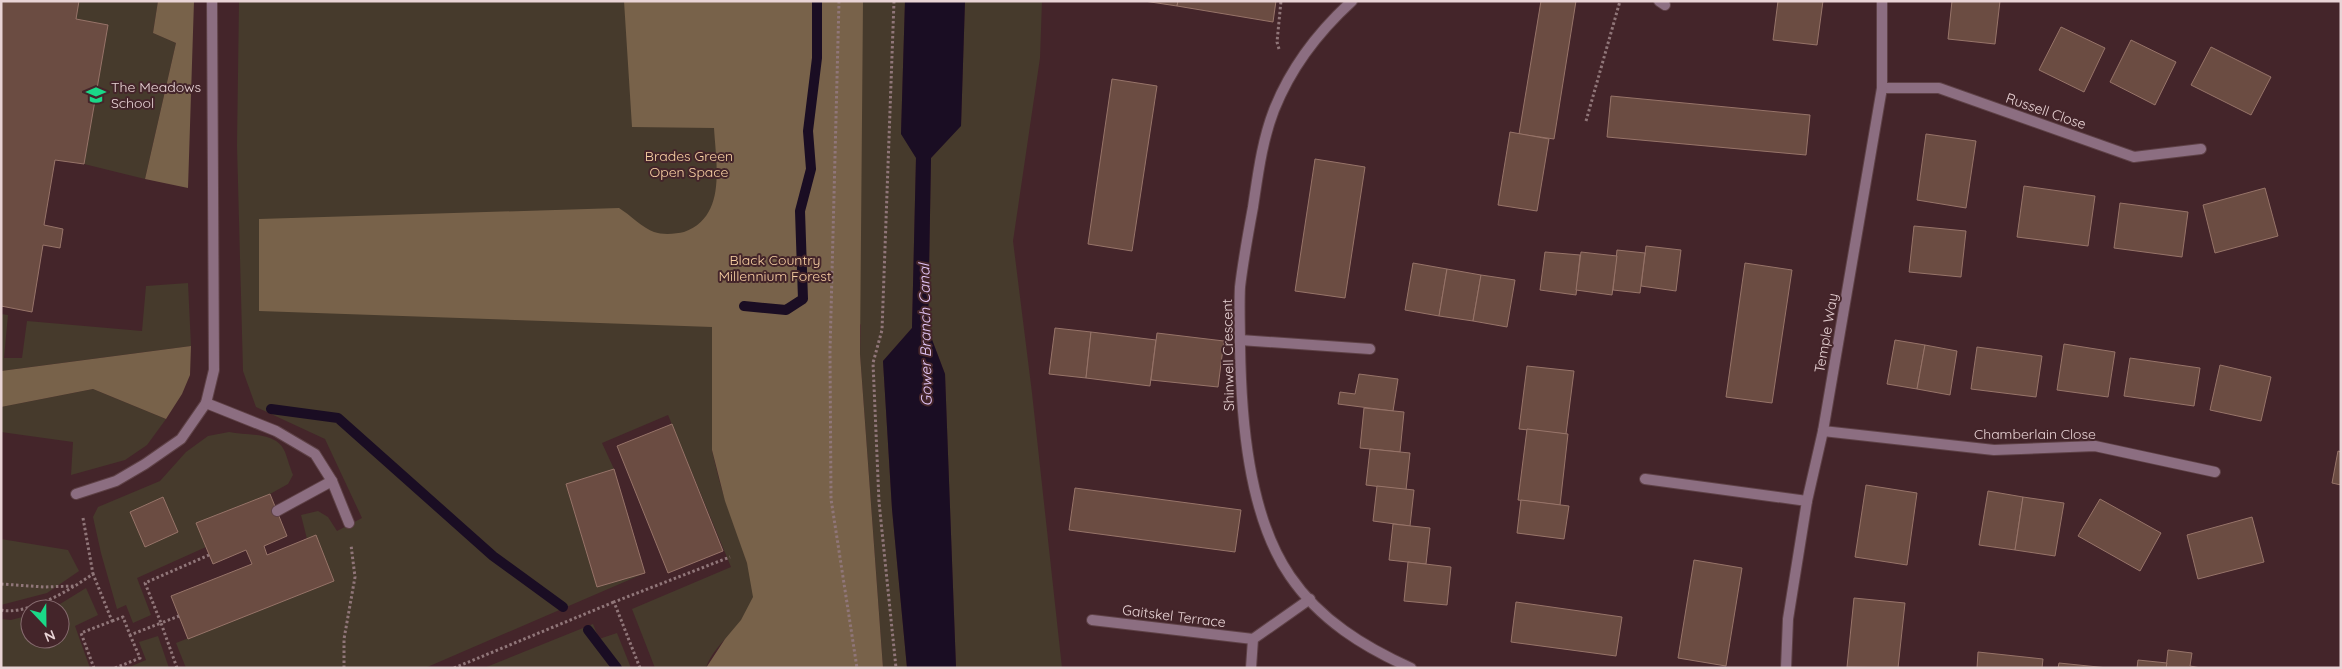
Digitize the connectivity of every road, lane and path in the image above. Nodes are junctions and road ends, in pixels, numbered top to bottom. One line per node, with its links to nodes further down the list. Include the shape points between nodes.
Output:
1 (212, 1): 14 (street, via 214,370)
2 (839, 1): 44 (path, via 830,351 831,499)
3 (894, 1): 45 (path, via 882,330 874,363 879,502)
4 (1281, 1): 8 (path, via 1277,42)
5 (1352, 1): 8 (street, Shinwell Crescent, via 1316,37)
6 (1620, 1): 10 (path)
7 (1882, 1): 9 (street, Temple Way)
8 (1289, 78): 12 (street, Shinwell Crescent, via 1262,147 1240,288)
9 (1882, 88): 11 (street, Russell Close, via 1939,88 2134,156); 15 (street, Temple Way)
10 (1586, 121)
11 (2201, 149)
12 (1240, 340): 13 (street); 29 (street, Shinwell Crescent, via 1244,430 1253,482 1266,526 1279,555 1290,576)
13 (1370, 349)
14 (206, 403): 18 (street, via 276,431 315,454); 19 (street, via 182,438 145,464 116,481)
15 (1823, 431): 16 (street, Chamberlain Close, via 1994,450 2094,446); 20 (street, Temple Way)
16 (2215, 472)
17 (1645, 480): 20 (street)
18 (332, 481): 21 (street); 23 (street)
19 (76, 494)
20 (1806, 501): 48 (street, Temple Way, via 1788,619)
21 (277, 511)
22 (82, 518): 26 (path)
23 (349, 522): 41 (path, via 355,577 344,639)
24 (209, 555): 35 (path, via 145,583)
25 (730, 557): 30 (path)
26 (93, 574): 28 (path); 34 (path)
27 (1, 584): 28 (path)
28 (75, 586): 31 (path, via 59,597 10,612)
29 (1310, 599): 37 (street); 47 (street, Shinwell Crescent, via 1340,629 1365,646)
30 (614, 602): 42 (path); 43 (path)
31 (1, 610)
32 (179, 616): 35 (path)
33 (1092, 620): 37 (street, Gaitskel Terrace)
34 (112, 621): 36 (path, via 123,618); 38 (path, via 81,633)
35 (161, 623): 36 (path); 40 (path)
36 (130, 635): 39 (path, via 140,658)
37 (1252, 639): 46 (street)
38 (94, 668)
39 (114, 668)
40 (178, 668)
41 (344, 668)
42 (454, 668)
43 (640, 668)
44 (857, 668)
45 (896, 668)
46 (1251, 668)
47 (1411, 668)
48 (1786, 668)

